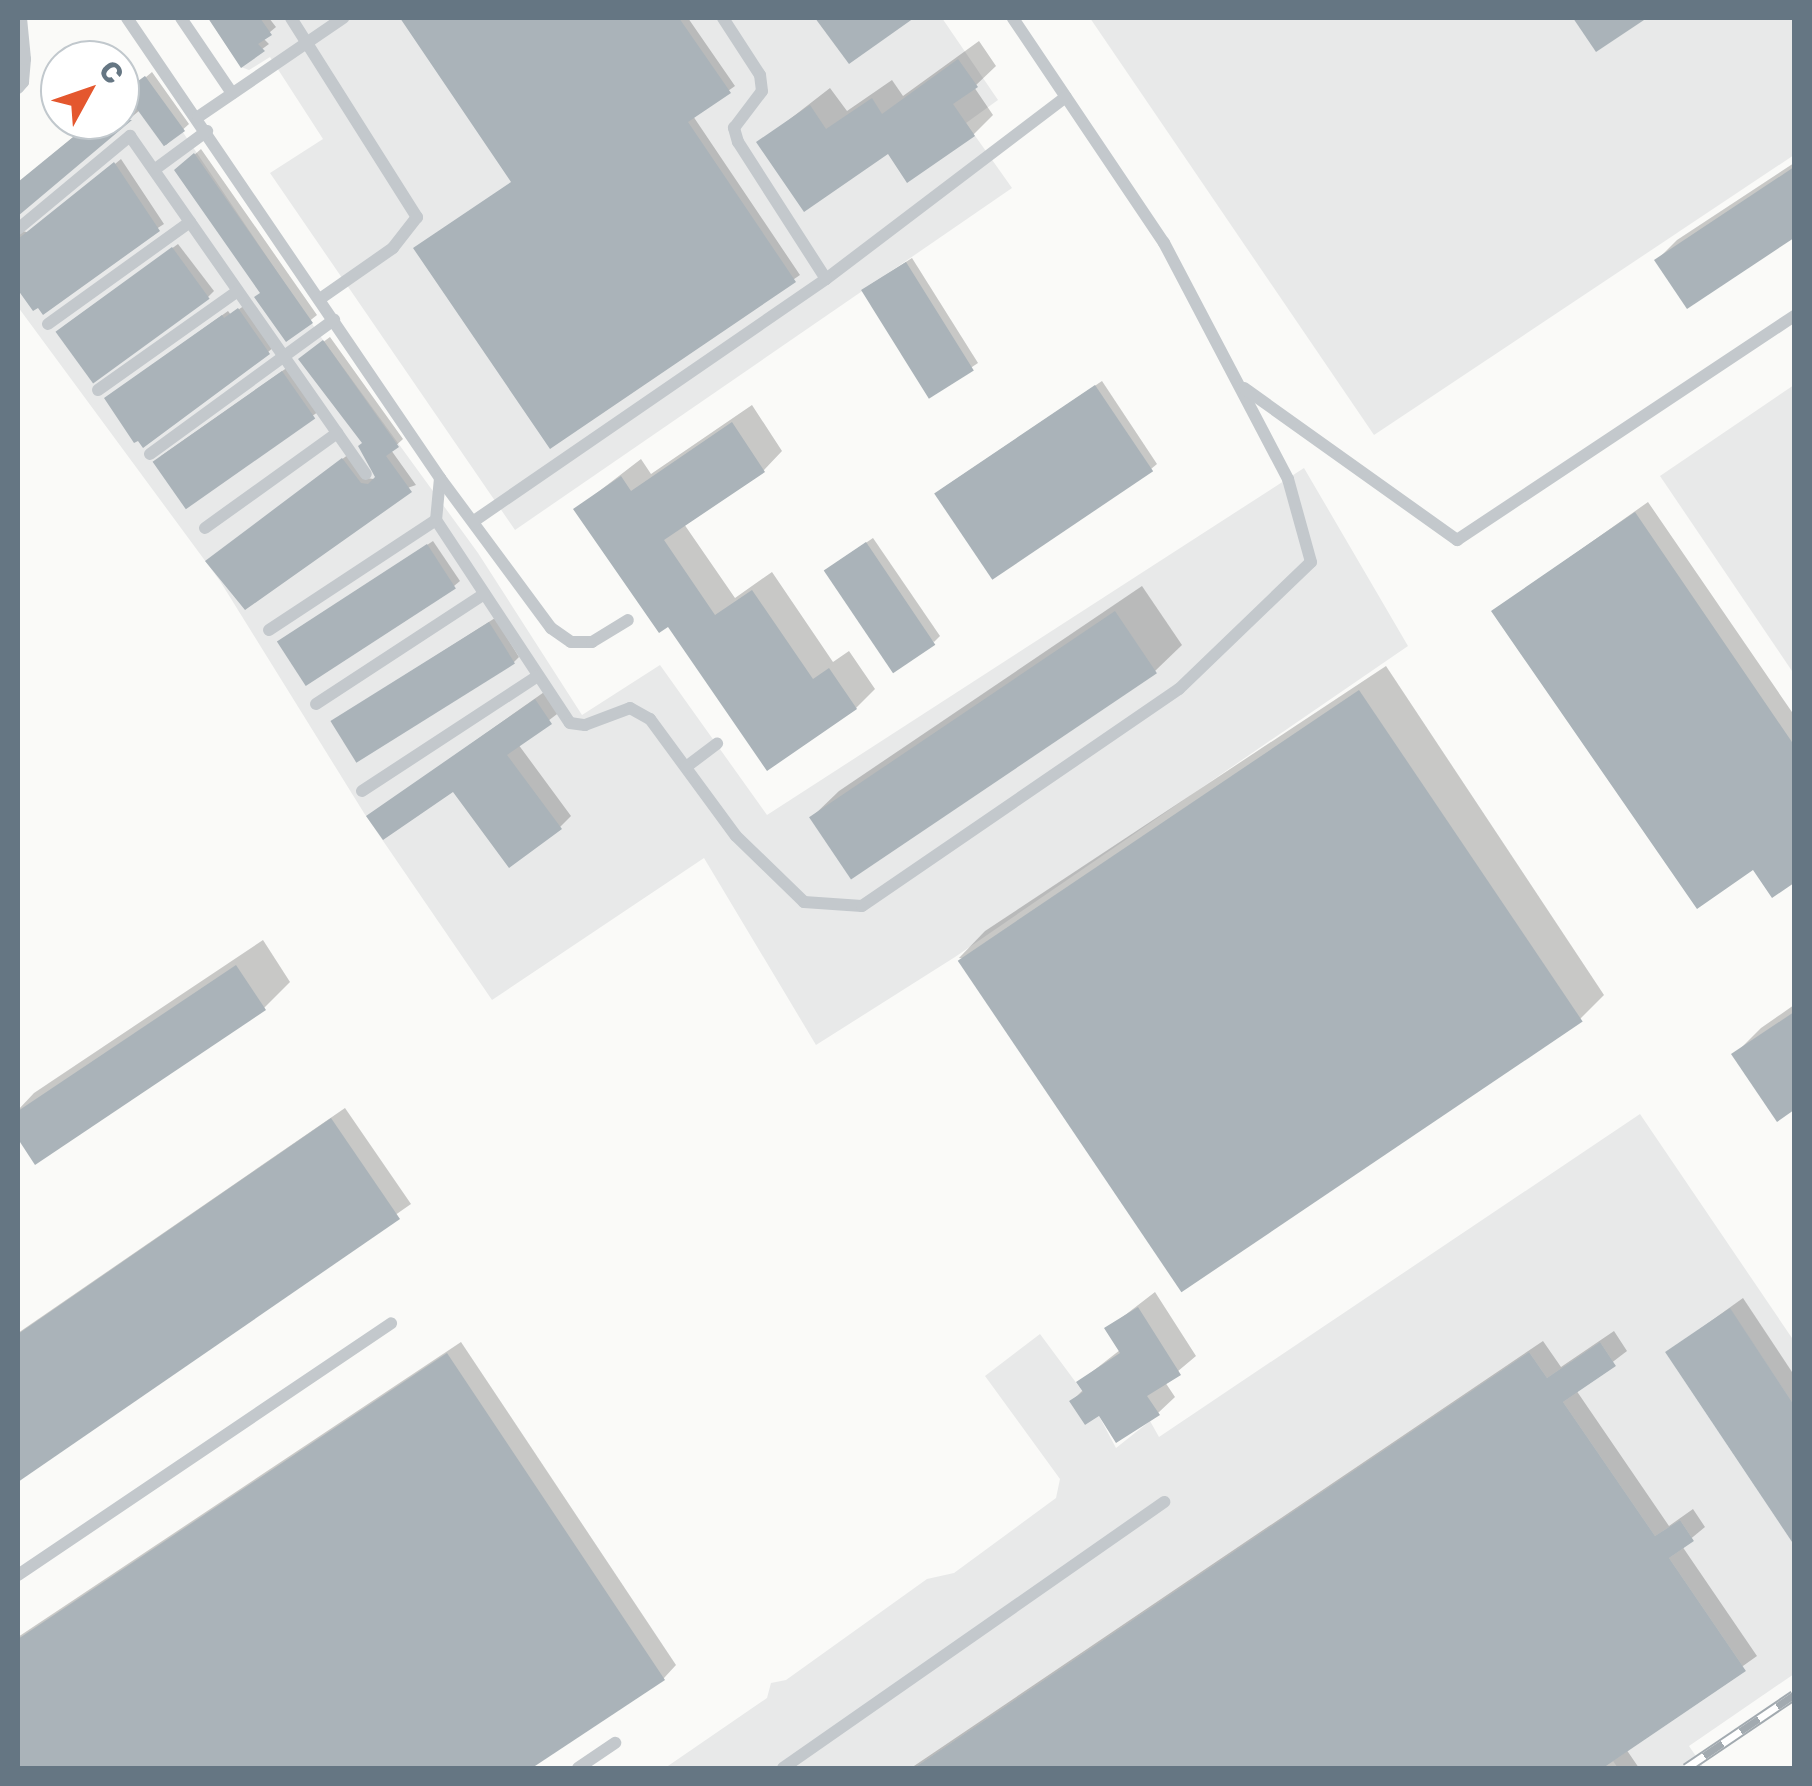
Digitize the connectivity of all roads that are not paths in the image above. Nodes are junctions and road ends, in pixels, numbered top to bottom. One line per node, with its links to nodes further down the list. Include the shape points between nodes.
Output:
1 (20, 18): 9 (lane, via 25,58)
2 (127, 18): 12 (lane)
3 (180, 18): 10 (lane)
4 (291, 18): 8 (lane)
5 (343, 18): 8 (lane)
6 (723, 18): 17 (lane, via 760,75 762,91 734,128 738,142)
7 (1013, 18): 11 (lane)
8 (308, 42): 10 (lane); 19 (lane, via 418,217 392,248)
9 (18, 88)
10 (232, 93): 12 (lane)
11 (1066, 97): 17 (lane); 24 (lane, via 1164,243)
12 (198, 117): 13 (lane)
13 (207, 131): 14 (lane); 19 (lane)
14 (154, 170): 15 (lane); 16 (lane, via 130,136)
15 (190, 222): 18 (lane); 22 (lane)
16 (18, 229)
17 (826, 279): 31 (lane)
18 (238, 291): 23 (lane); 25 (lane)
19 (320, 299): 21 (lane)
20 (1794, 316): 24 (lane, via 1456,540)
21 (334, 320): 23 (lane); 29 (lane)
22 (48, 324)
23 (283, 356): 26 (lane); 27 (lane)
24 (1242, 387): 39 (lane, via 1288,478 1311,562 1179,689 862,906 804,902 736,836)
25 (98, 390)
26 (337, 432): 28 (lane); 32 (lane)
27 (150, 454)
28 (366, 474)
29 (440, 478): 30 (lane); 31 (lane)
30 (436, 520): 33 (lane); 35 (lane)
31 (474, 521): 34 (lane, via 551,628 571,642 592,642)
32 (206, 528)
33 (484, 594): 36 (lane); 37 (lane)
34 (628, 620)
35 (269, 630)
36 (538, 676): 39 (lane, via 570,723 585,725 630,708 650,719); 40 (lane)
37 (316, 704)
38 (717, 744): 39 (lane)
39 (686, 768)
40 (362, 791)
41 (392, 1322): 43 (lane)
42 (1166, 1502): 46 (lane)
43 (18, 1575)
44 (615, 1743): 45 (lane)
45 (578, 1768)
46 (783, 1768)

